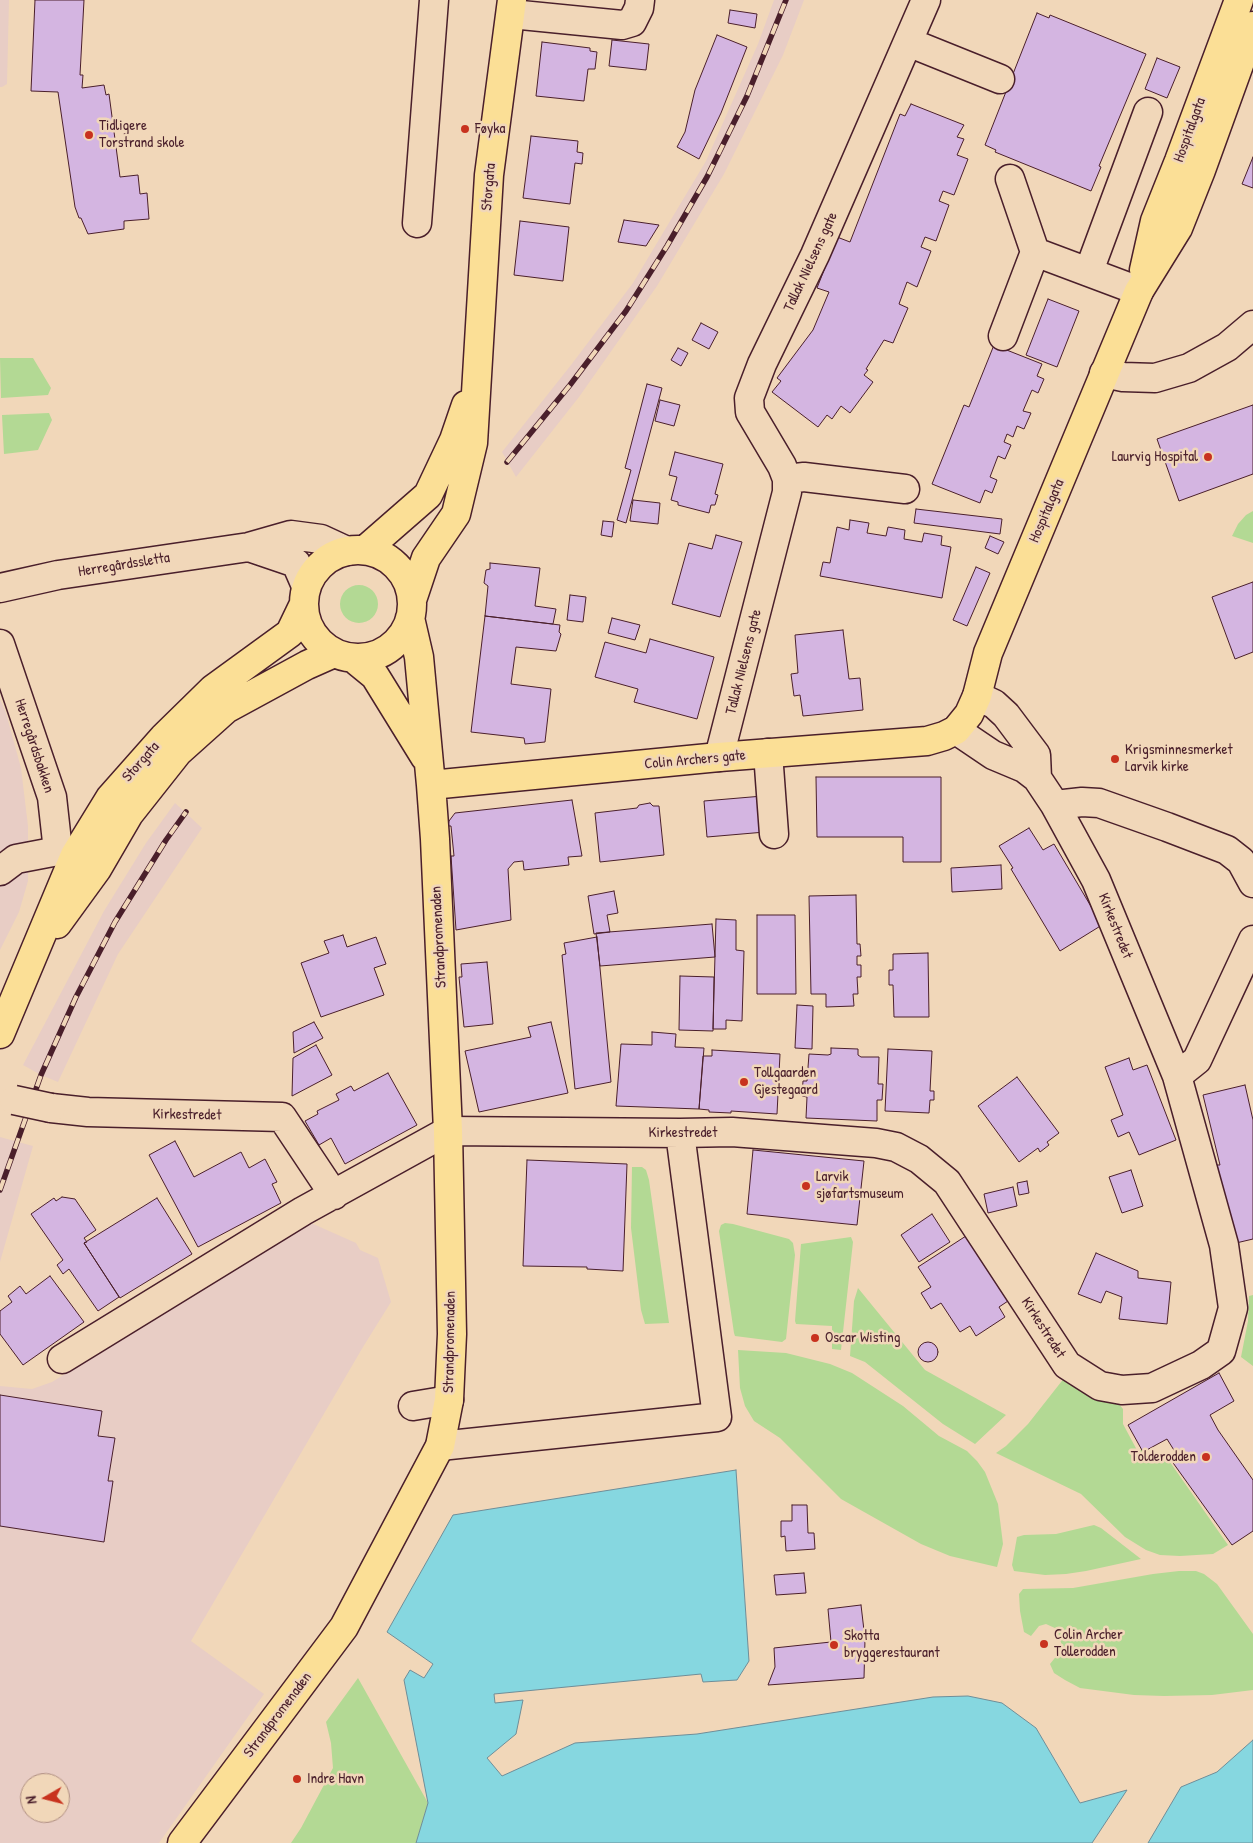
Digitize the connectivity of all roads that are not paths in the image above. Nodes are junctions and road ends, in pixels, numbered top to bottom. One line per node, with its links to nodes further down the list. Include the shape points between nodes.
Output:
1 (434, 0): 11 (street)
2 (640, 0): 5 (street, via 640,8 632,22 622,25)
3 (926, 0): 7 (street, Tallak Nielsens gate)
4 (1239, 0): 14 (main road, Hospitalgata, via 1155,221)
5 (511, 7): 18 (main road, Storgata, via 489,175)
6 (1253, 26): 14 (main road, Hospitalgata, via 1178,228)
7 (908, 42): 8 (street); 19 (street, Tallak Nielsens gate, via 749,398 750,412)
8 (1000, 79)
9 (1148, 112): 13 (street)
10 (1010, 180): 12 (street)
11 (417, 223)
12 (1035, 252): 13 (street); 16 (street)
13 (1088, 271): 14 (street)
14 (1139, 291): 17 (main road, Hospitalgata)
15 (1253, 325): 17 (street, via 1227,347 1189,368 1155,378)
16 (1002, 336)
17 (1104, 373): 28 (main road, Hospitalgata, via 988,653)
18 (476, 376): 22 (main road, Storgata, via 454,440 428,495); 25 (main road, Storgata, via 473,443 456,514 426,558)
19 (787, 478): 20 (street, via 804,477); 31 (street, Tallak Nielsens gate, via 787,492)
20 (906, 489)
21 (249, 548): 22 (street, Herregårdssletta, via 291,535 321,539); 23 (street, Herregårdssletta, via 58,575); 24 (street, Herregårdssletta, via 296,563)
22 (356, 551): 24 (main road, via 330,557 316,569); 25 (main road, via 382,556 397,567 407,582)
23 (0, 588)
24 (305, 596): 27 (main road, via 307,625 318,642); 36 (main road, Storgata, via 290,634 213,690 164,736)
25 (411, 609): 27 (main road, via 403,634 390,648 373,656); 32 (main road, Strandpromenaden)
26 (0, 644): 36 (street, Herregårdsbakken, via 52,798)
27 (343, 656): 32 (main road, Strandpromenaden, via 376,676); 37 (main road, Storgata, via 307,665 226,709 178,752 129,814)
28 (977, 696): 29 (main road, Hospitalgata, via 969,714); 33 (street, Kirkestredet, via 1006,714 1026,740 1036,755)
29 (956, 730): 30 (main road, Colin Archers gate, via 928,741); 33 (street)
30 (768, 753): 31 (main road, Colin Archers gate); 35 (street)
31 (719, 757): 32 (main road, Colin Archers gate)
32 (430, 774): 45 (main road, Strandpromenaden)
33 (1037, 778): 34 (street, Kirkestredet)
34 (1055, 806): 39 (street, via 1098,803 1167,826 1227,850 1242,861); 43 (street, Kirkestredet, via 1096,880)
35 (774, 834)
36 (66, 853): 37 (street); 38 (street, via 16,860); 41 (main road, Storgata)
37 (97, 869): 41 (main road, Storgata)
38 (0, 871)
39 (1253, 883)
40 (1253, 940): 43 (street, via 1197,1060)
41 (30, 959): 42 (main road, Storgata)
42 (0, 1034)
43 (1177, 1076): 46 (street, Kirkestredet, via 1224,1245 1233,1308 1221,1351 1201,1365 1152,1388 1122,1390 1100,1386 1067,1365 947,1182 919,1159 896,1147 876,1143 732,1132)
44 (7, 1098): 47 (street, Kirkestredet, bridge, via 88,1112 282,1117)
45 (448, 1131): 46 (street, Kirkestredet); 47 (street, Kirkestredet); 49 (main road, Strandpromenaden, via 452,1334)
46 (680, 1133): 51 (street, via 717,1417)
47 (334, 1195): 48 (street, Kirkestredet)
48 (62, 1359)
49 (449, 1400): 50 (street); 51 (main road, Strandpromenaden)
50 (413, 1406)
51 (440, 1446): 52 (main road, Strandpromenaden, via 344,1627)
52 (182, 1843)

